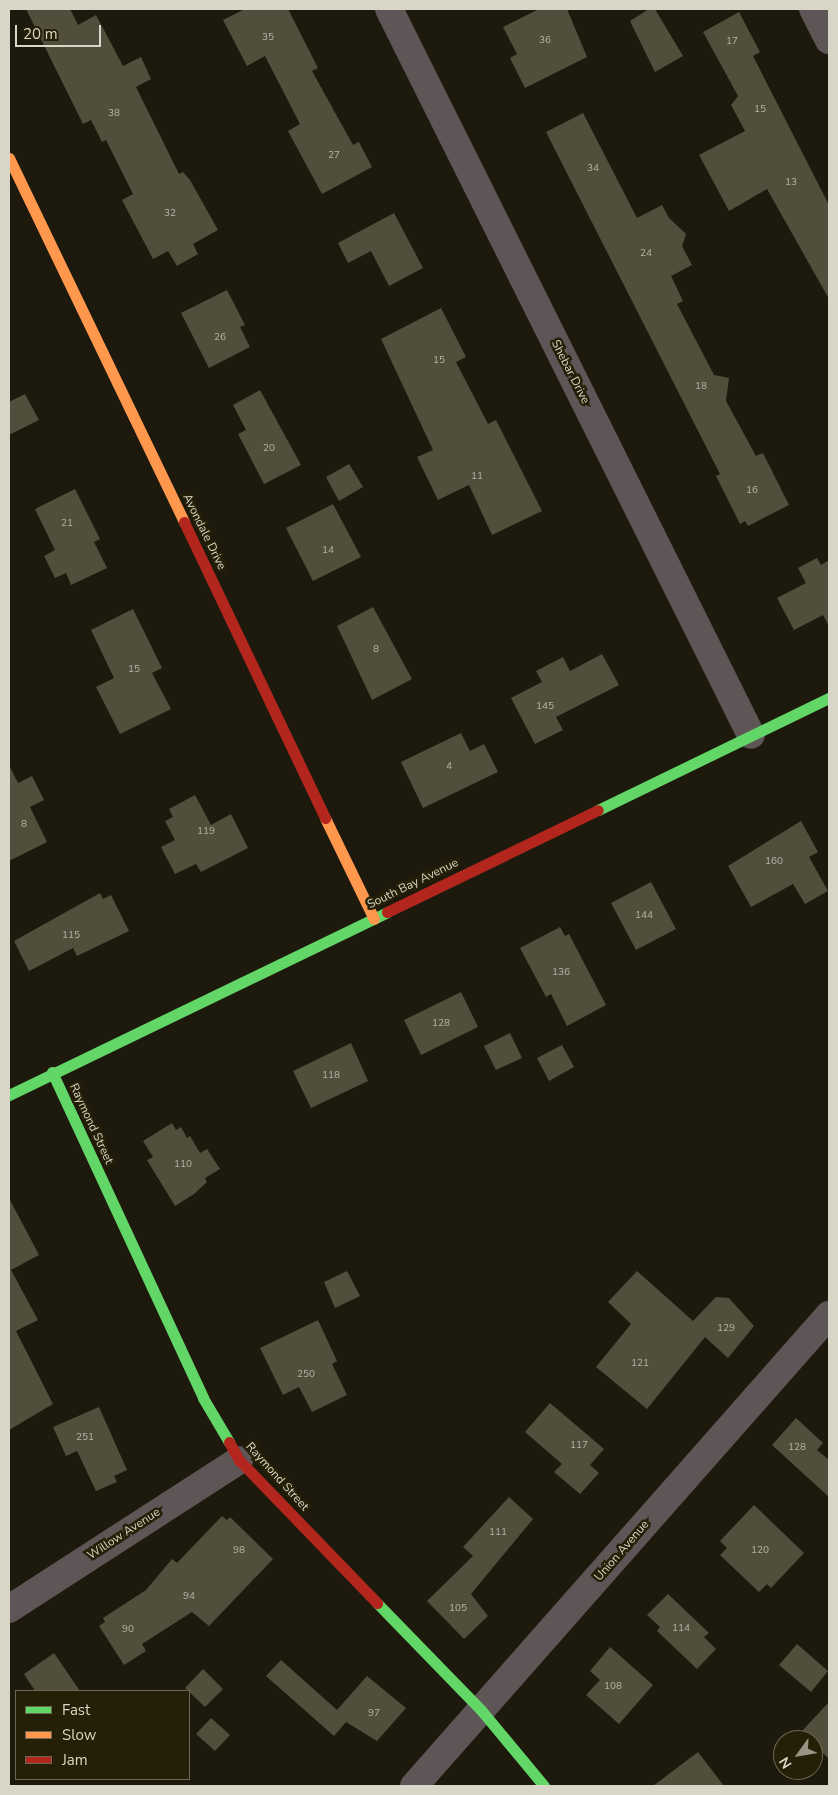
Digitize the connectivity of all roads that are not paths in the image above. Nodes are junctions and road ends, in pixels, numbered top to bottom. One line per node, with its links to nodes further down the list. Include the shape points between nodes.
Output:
1 (388, 9): 6 (street, Shebar Drive)
2 (813, 9): 3 (street)
3 (829, 40)
4 (9, 158): 7 (street, Avondale Drive)
5 (829, 698): 6 (street, South Bay Avenue)
6 (751, 735): 7 (street, South Bay Avenue)
7 (374, 919): 8 (street, South Bay Avenue)
8 (52, 1072): 9 (street, South Bay Avenue); 11 (street, Raymond Street, via 203,1398)
9 (9, 1095)
10 (829, 1315): 13 (street, Union Avenue)
11 (239, 1460): 12 (street, Willow Avenue); 13 (street, Raymond Street)
12 (9, 1609)
13 (481, 1710): 14 (street, Union Avenue); 15 (street, Raymond Street)
14 (414, 1786)
15 (544, 1786)

